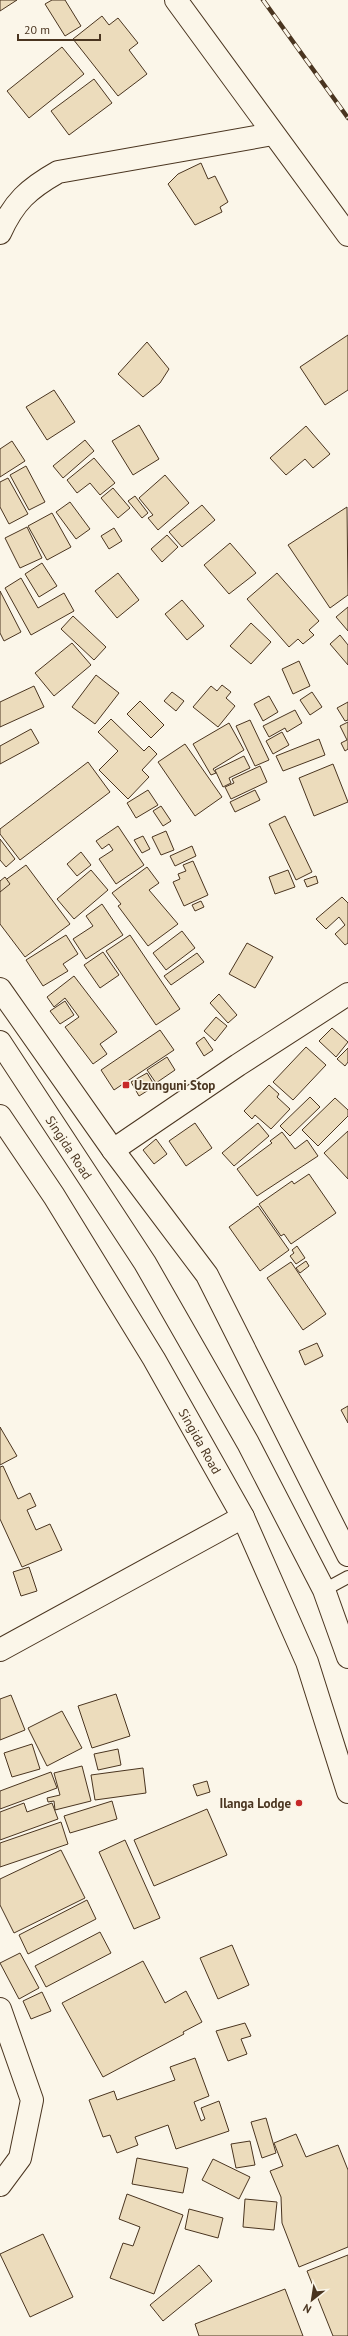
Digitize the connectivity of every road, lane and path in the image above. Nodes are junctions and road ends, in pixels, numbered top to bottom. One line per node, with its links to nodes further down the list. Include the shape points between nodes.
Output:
1 (176, 0): 2 (main road)
2 (273, 134): 3 (main road, via 58,172 35,185 17,202); 4 (main road)
3 (0, 234)
4 (348, 235)
5 (0, 989): 9 (main road)
6 (348, 994): 9 (main road)
7 (0, 1042): 13 (main road, Singida Road, via 145,1263 248,1443)
8 (0, 1116): 10 (main road, Singida Road, via 54,1196 154,1359)
9 (113, 1150): 11 (main road, via 207,1275)
10 (243, 1517): 14 (main road); 16 (main road, Singida Road, via 307,1662)
11 (348, 1555)
12 (348, 1577): 13 (lane)
13 (324, 1590): 15 (main road, Singida Road)
14 (0, 1650)
15 (348, 1657)
16 (348, 1792)
17 (0, 2009): 18 (main road, via 32,2100 20,2158)
18 (0, 2185)

